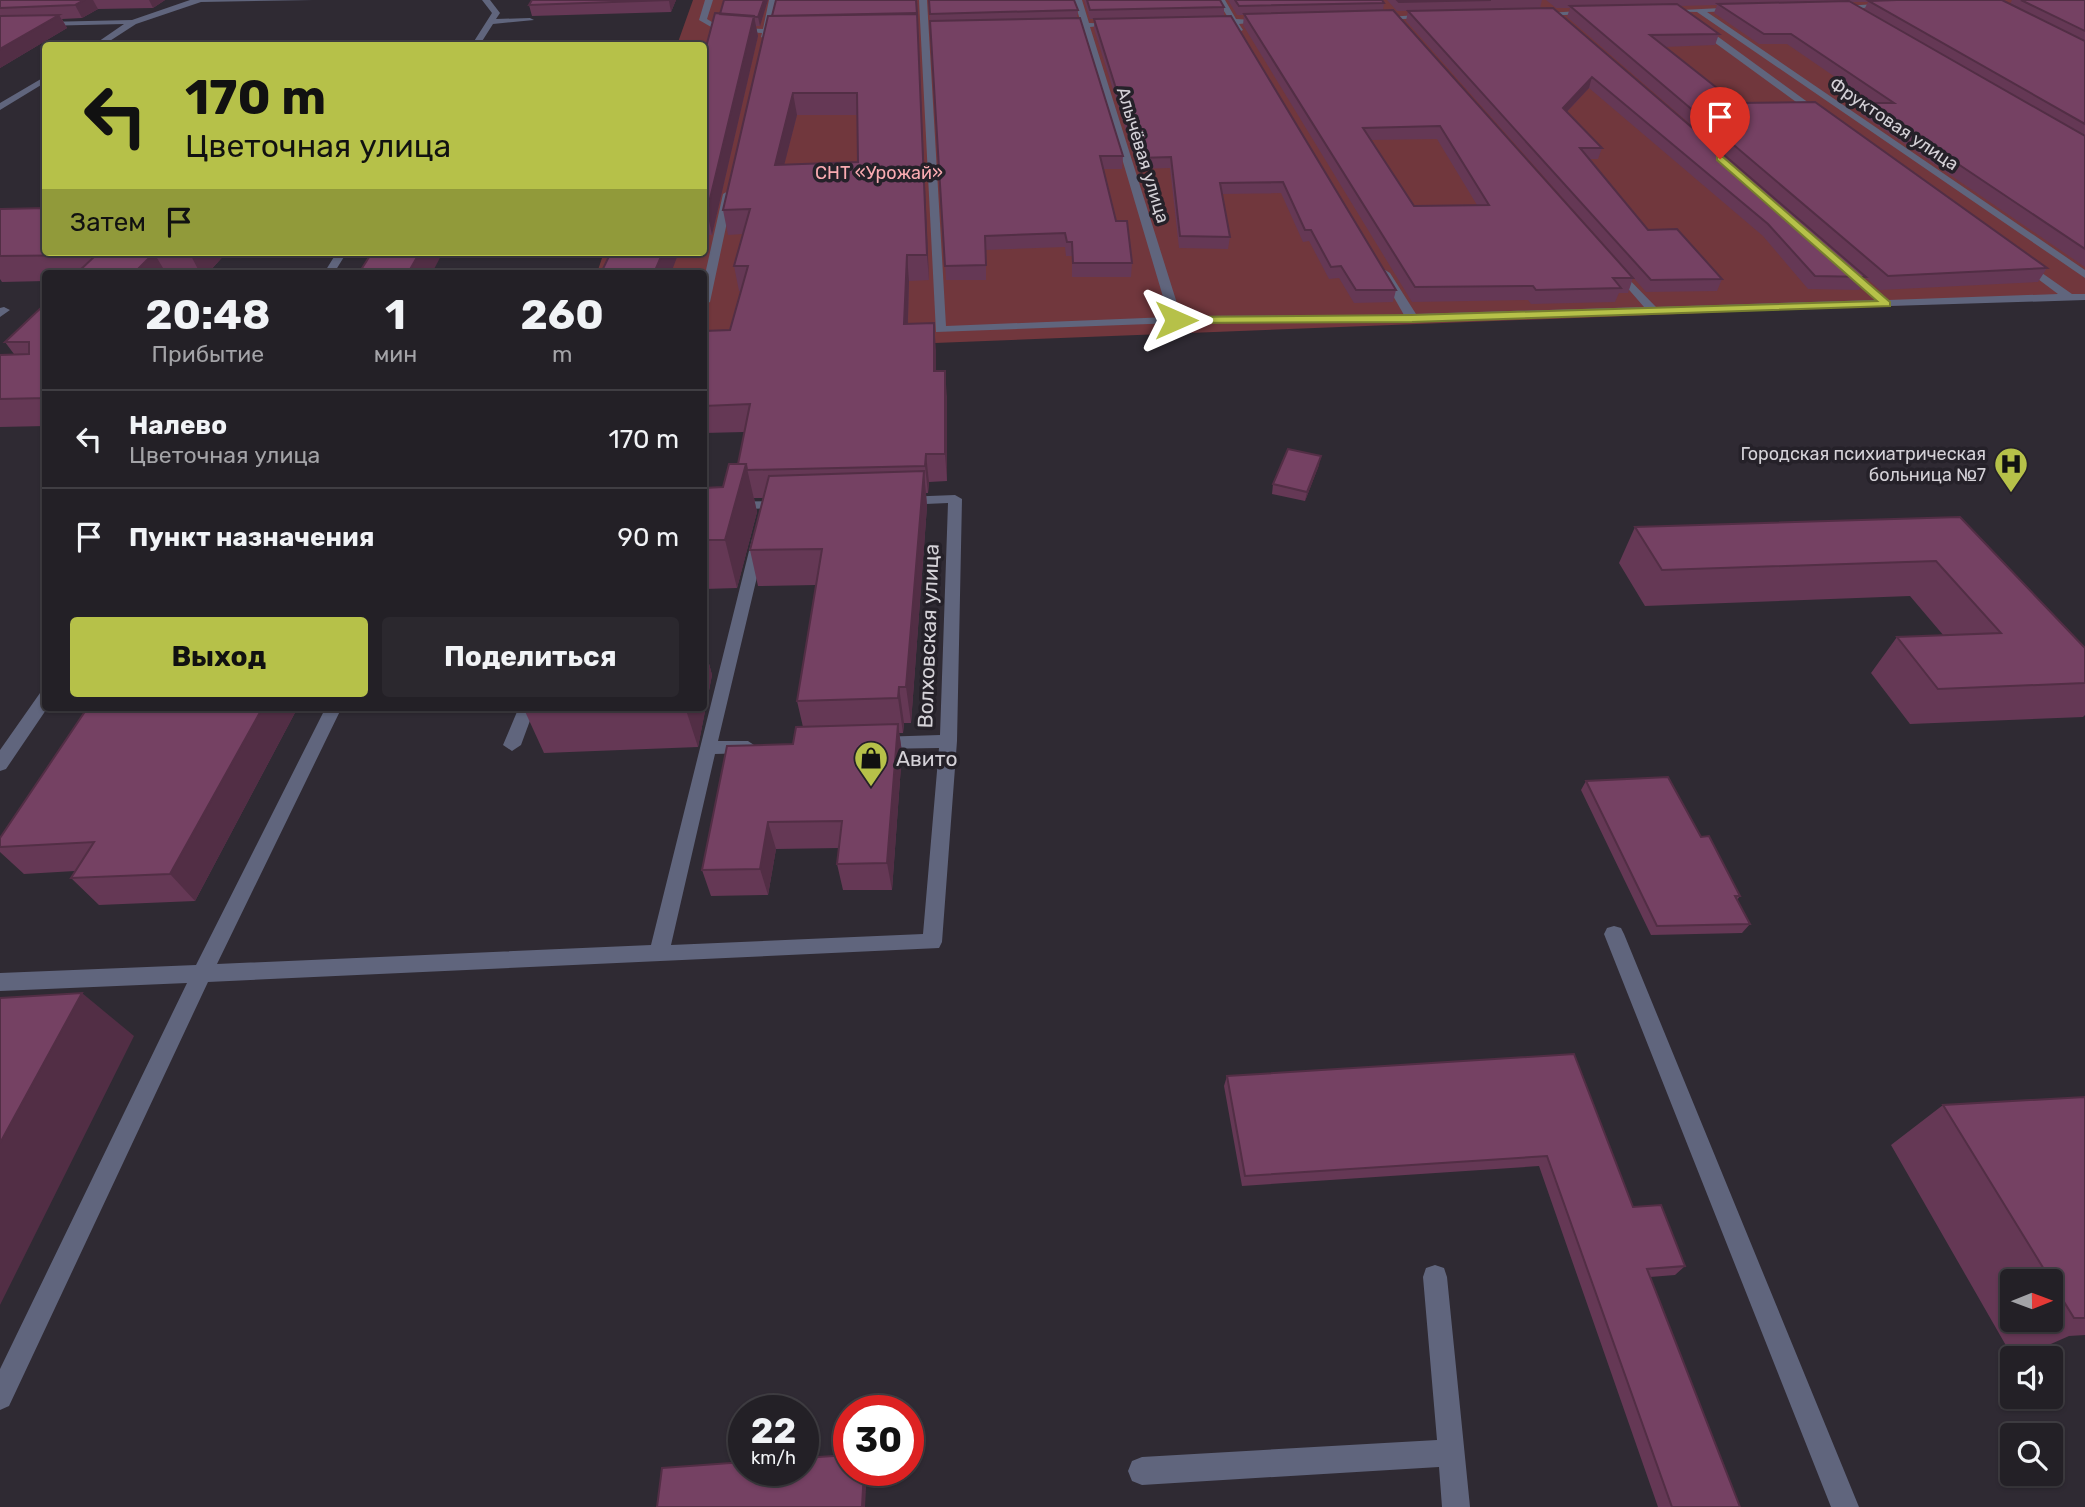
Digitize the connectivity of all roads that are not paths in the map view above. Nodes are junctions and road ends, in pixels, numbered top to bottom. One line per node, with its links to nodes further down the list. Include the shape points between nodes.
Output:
1 (309, 0): 11 (street)
2 (709, 0): 43 (street, via 704,20 718,29)
3 (774, 0): 43 (street)
4 (923, 0): 39 (street)
5 (1078, 0): 37 (street, Алычёвая улица)
6 (1221, 0): 32 (street)
7 (1538, 0): 22 (street)
8 (1662, 0): 20 (street)
9 (1684, 0): 18 (street, Фруктовая улица)
10 (1836, 0): 14 (street)
11 (196, 1): 30 (street)
12 (489, 1): 31 (street, via 496,13)
13 (1899, 5): 14 (street)
14 (1847, 6): 15 (street); 23 (street)
15 (1820, 7)
16 (1387, 9): 26 (street)
17 (1753, 9): 18 (street)
18 (1699, 10): 20 (street); 57 (street, Фруктовая улица)
19 (1650, 11): 20 (street)
20 (1677, 11): 51 (street)
21 (1609, 12): 22 (street)
22 (1555, 13): 24 (street); 33 (street)
23 (1858, 13)
24 (1528, 14)
25 (1435, 16): 26 (street)
26 (1395, 17): 27 (street); 41 (street)
27 (1368, 18)
28 (530, 20): 31 (street)
29 (1274, 21): 32 (street)
30 (132, 22): 36 (street); 45 (street)
31 (491, 22): 46 (street)
32 (1234, 22): 34 (street); 48 (street)
33 (1565, 22)
34 (1194, 23)
35 (1127, 24): 37 (street)
36 (0, 25)
37 (1087, 25): 38 (street); 64 (street, Алычёвая улица)
38 (1047, 26)
39 (925, 28): 40 (street); 42 (street); 64 (street, via 940,330)
40 (938, 28)
41 (1404, 28)
42 (912, 29)
43 (766, 32): 44 (street); 47 (street)
44 (799, 32)
45 (102, 42)
46 (478, 42)
47 (763, 45)
48 (1248, 46)
49 (42, 81): 50 (street)
50 (0, 107)
51 (1834, 125)
52 (732, 180): 58 (street)
53 (2014, 257): 60 (street)
54 (1607, 258): 62 (street)
55 (1834, 258): 61 (street)
56 (1376, 259): 63 (street)
57 (2085, 275)
58 (707, 289)
59 (2085, 297): 60 (street)
60 (2070, 298): 61 (street)
61 (1886, 304): 62 (street)
62 (1653, 311): 63 (street)
63 (1412, 318): 64 (street)
64 (1176, 320)
65 (888, 501): 72 (street, Волховская улица, via 955,499)
66 (794, 504): 67 (street)
67 (768, 505): 68 (street); 76 (street)
68 (707, 506)
69 (42, 703): 77 (street)
70 (332, 711): 80 (street)
71 (525, 711): 74 (street)
72 (948, 741): 73 (street); 79 (street, Волховская улица, via 933,942)
73 (854, 744)
74 (512, 745)
75 (761, 746): 76 (street)
76 (708, 748): 79 (street)
77 (0, 764)
78 (1614, 934): 87 (street)
79 (659, 953): 80 (street)
80 (202, 974): 81 (street); 83 (street)
81 (0, 982)
82 (1435, 1277): 84 (street)
83 (0, 1397)
84 (1451, 1453): 85 (street); 86 (street)
85 (1142, 1471)
86 (1456, 1507)
87 (1845, 1507)

